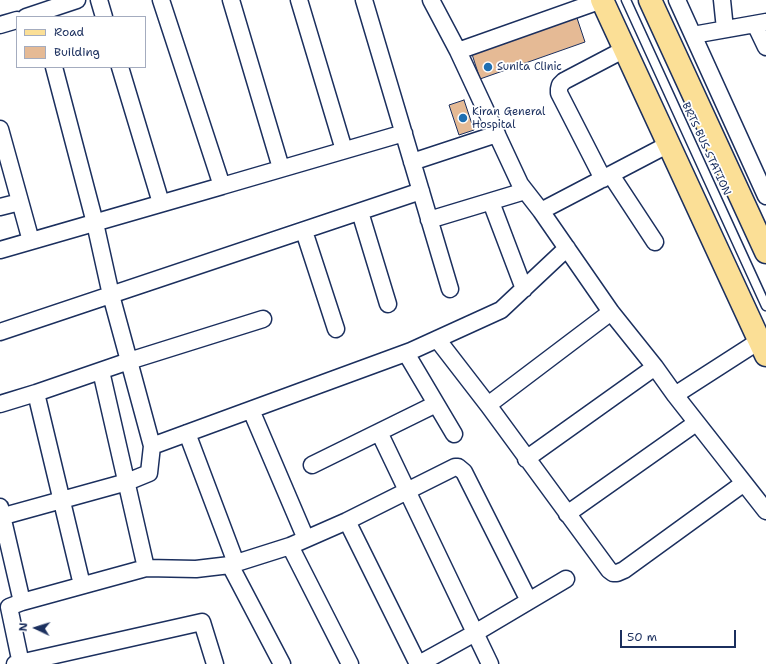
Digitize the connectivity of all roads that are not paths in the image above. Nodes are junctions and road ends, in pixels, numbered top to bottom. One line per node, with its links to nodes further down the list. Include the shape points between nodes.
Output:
1 (77, 0): 13 (street)
2 (99, 0): 14 (street)
3 (161, 0): 33 (street)
4 (231, 0): 31 (street)
5 (299, 0): 29 (street)
6 (364, 0): 25 (street)
7 (431, 0): 22 (street)
8 (602, 0): 21 (main road); 22 (street)
9 (626, 0): 55 (lane, BRTS BUS STATION)
10 (650, 0): 50 (main road)
11 (677, 0): 19 (street)
12 (722, 0): 18 (street)
13 (36, 12)
14 (104, 16)
15 (16, 20): 17 (street)
16 (761, 23): 18 (street); 20 (street)
17 (0, 25)
18 (725, 29): 19 (street)
19 (693, 35): 36 (street)
20 (766, 47)
21 (625, 49): 28 (main road); 32 (street, via 564,81 559,89)
22 (458, 51): 26 (street)
23 (54, 68): 44 (street)
24 (120, 68): 39 (street)
25 (404, 133): 29 (street); 30 (street)
26 (497, 134): 30 (street); 35 (street)
27 (1, 137): 37 (street)
28 (669, 144): 32 (street); 61 (main road)
29 (344, 150): 31 (street)
30 (412, 162): 34 (street)
31 (281, 168): 33 (street)
32 (607, 177): 41 (street); 47 (street)
33 (222, 186): 39 (street)
34 (421, 191): 42 (street); 43 (street)
35 (525, 191): 38 (street); 41 (street)
36 (766, 196)
37 (20, 202): 40 (street); 46 (street)
38 (491, 202): 43 (street); 51 (street)
39 (162, 203): 44 (street)
40 (0, 208)
41 (541, 211): 48 (street)
42 (360, 212): 45 (street); 54 (street)
43 (429, 220): 52 (street)
44 (95, 222): 46 (street); 53 (street)
45 (304, 231): 53 (street); 58 (street)
46 (31, 241): 49 (street)
47 (655, 242)
48 (567, 248): 51 (street); 56 (street)
49 (0, 250)
50 (766, 252)
51 (524, 289): 60 (street, via 501,310)
52 (450, 290)
53 (111, 295): 59 (street); 63 (street)
54 (388, 304)
55 (766, 306)
56 (611, 312): 64 (street); 70 (street)
57 (263, 319): 63 (street)
58 (336, 329)
59 (0, 332)
60 (437, 339): 62 (street); 70 (street)
61 (763, 348): 67 (street)
62 (406, 353): 69 (street); 71 (street)
63 (129, 361): 65 (street); 76 (street)
64 (655, 366): 67 (street); 77 (street)
65 (101, 371): 66 (street); 79 (street)
66 (36, 394): 68 (street); 82 (street)
67 (675, 395): 72 (street)
68 (0, 404)
69 (436, 404): 73 (street); 75 (street)
70 (488, 405): 77 (street)
71 (251, 410): 74 (street); 87 (street)
72 (696, 423): 80 (street); 85 (street)
73 (379, 432): 78 (street); 81 (street)
74 (187, 433): 76 (street); 89 (street)
75 (454, 434)
76 (152, 446): 79 (street, via 149,473)
77 (526, 459): 85 (street)
78 (312, 464)
79 (127, 482): 82 (street); 90 (street)
80 (744, 483): 83 (street); 85 (street, via 617,573 609,570)
81 (407, 490): 86 (street); 93 (street, via 455,467 462,468); 95 (street)
82 (62, 501): 84 (street); 92 (street)
83 (766, 512)
84 (1, 514): 94 (street)
85 (566, 514)
86 (348, 521): 87 (street); 100 (street)
87 (306, 539): 88 (street)
88 (290, 546): 89 (street); 99 (street)
89 (233, 564): 90 (street, via 196,569); 98 (street)
90 (146, 568): 92 (street)
91 (566, 579): 93 (street)
92 (82, 585): 94 (street)
93 (529, 601): 95 (street)
94 (10, 606): 96 (street)
95 (475, 633): 100 (street); 101 (street)
96 (19, 664): 97 (street, via 202,622)
97 (215, 664)
98 (282, 664)
99 (350, 664)
100 (418, 664)
101 (490, 664)

